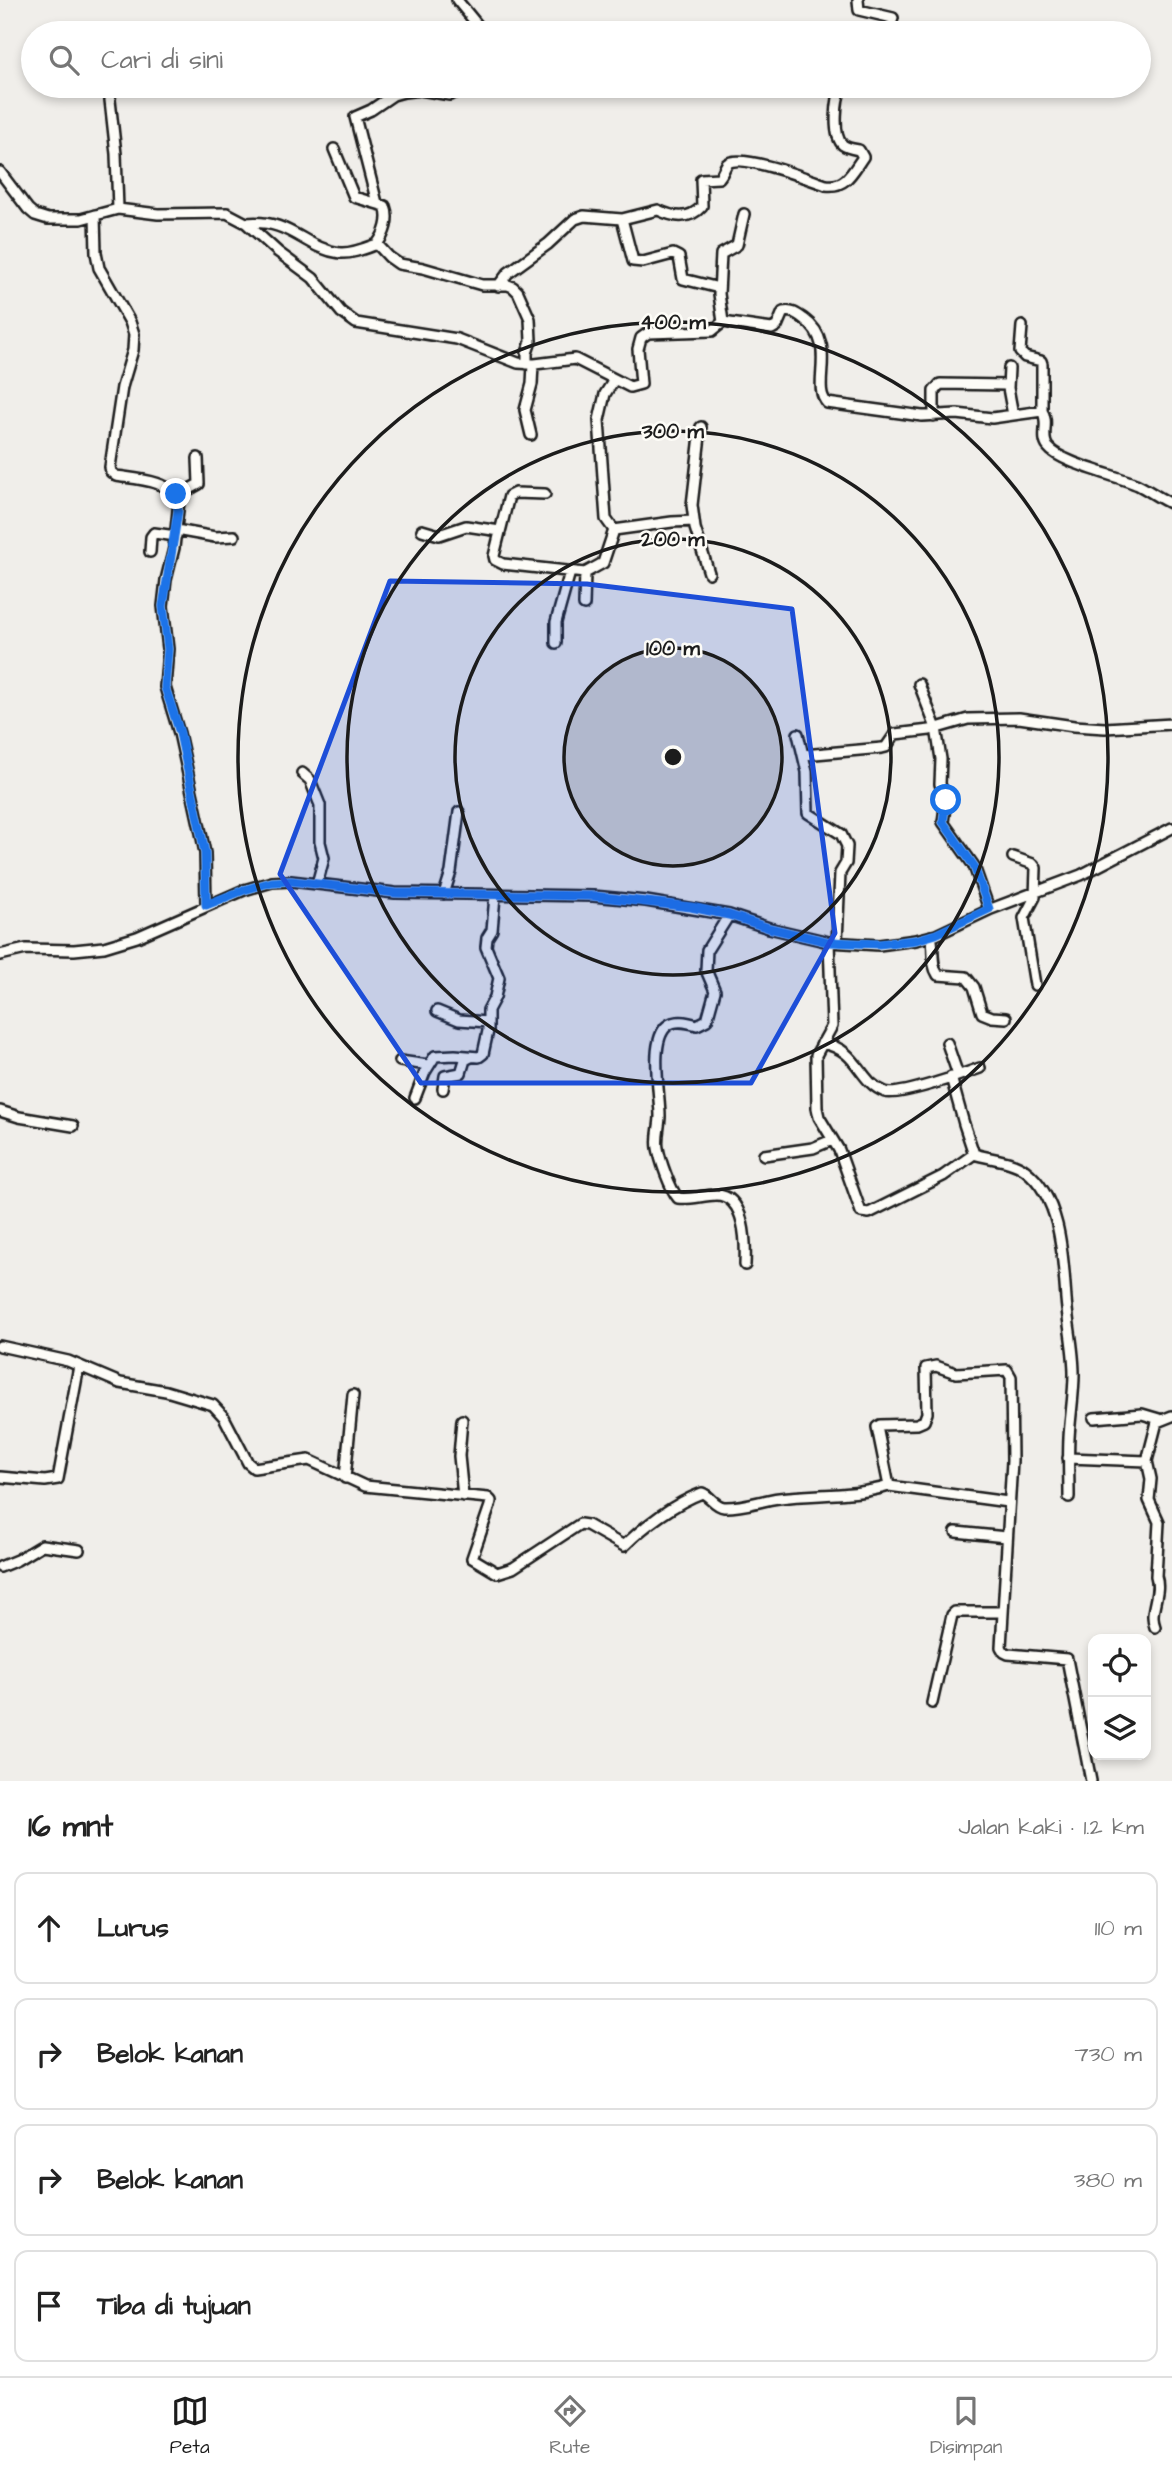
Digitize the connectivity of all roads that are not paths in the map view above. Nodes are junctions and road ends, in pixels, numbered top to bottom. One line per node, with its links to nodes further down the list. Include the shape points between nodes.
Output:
1 (457, 0): 3 (street)
2 (858, 0): 4 (street, via 859,10)
3 (474, 21)
4 (891, 21)
5 (110, 98): 11 (street)
6 (390, 98): 10 (street, via 355,117)
7 (837, 98): 14 (street, via 839,139 863,157 838,185 731,162 719,178 701,179 702,206 692,214 665,215 658,210)
8 (334, 149): 10 (street, via 354,197)
9 (0, 172): 13 (street, via 36,215 70,219)
10 (377, 203): 16 (street, via 385,206 388,215)
11 (118, 209): 13 (street); 15 (street, via 158,214 219,212)
12 (744, 214): 18 (street, via 737,245 721,254)
13 (95, 215): 31 (street, via 99,268 134,334 120,396 111,472 167,486)
14 (622, 219): 17 (street, via 584,216 571,221); 18 (street, via 632,261 673,254 679,257 683,279)
15 (246, 223): 16 (street, via 282,226 339,253); 21 (street, via 313,278 341,313 356,323 457,339)
16 (377, 244): 17 (street, via 399,264)
17 (498, 286): 21 (street, via 513,287 528,314)
18 (719, 288): 19 (street)
19 (723, 322): 23 (street, via 712,331 644,335 638,349 641,384 630,387); 27 (street, via 772,329 783,312 790,311 808,322 820,338 825,401)
20 (1022, 326): 25 (street, via 1020,352 1042,364)
21 (530, 364): 23 (street, via 575,359); 29 (street, via 532,384 525,410)
22 (1009, 368): 24 (street)
23 (614, 380): 36 (street, via 599,420 606,519)
24 (1007, 386): 26 (street); 27 (street, via 940,384 933,391)
25 (1042, 411): 26 (street); 33 (street, via 1050,449)
26 (1013, 415): 27 (street)
27 (934, 416)
28 (701, 427): 34 (street)
29 (531, 435)
30 (198, 458): 31 (street, via 199,484)
31 (176, 494): 38 (street)
32 (545, 494): 37 (street, via 509,496)
33 (1172, 504)
34 (694, 521): 36 (street); 43 (street)
35 (422, 530): 37 (street, via 439,535 466,526)
36 (614, 530): 42 (street, via 605,561)
37 (500, 531): 41 (street, via 494,556 498,562)
38 (176, 533): 39 (street); 40 (street, via 152,535); 59 (street, via 163,606 168,649 165,687 180,733 205,853)
39 (234, 536)
40 (150, 552)
41 (570, 572): 42 (street); 45 (street, via 556,622)
42 (585, 573): 44 (street)
43 (709, 573)
44 (584, 605)
45 (556, 643)
46 (919, 684): 48 (street)
47 (1172, 724): 48 (street, via 1105,728 1019,718 968,719)
48 (936, 728): 50 (street, via 895,734 882,748); 60 (street, via 940,784 946,800 943,822 974,866)
49 (798, 734): 50 (street)
50 (804, 755): 63 (street, via 808,813 841,834 847,846)
51 (302, 772): 55 (street, via 320,805 324,858)
52 (459, 812): 57 (street)
53 (1172, 828): 56 (street, via 1081,875)
54 (1013, 857): 56 (street, via 1035,866)
55 (317, 884): 57 (street); 59 (street, via 272,882)
56 (1035, 891): 60 (street); 65 (street, via 1024,918)
57 (444, 894): 58 (street)
58 (495, 896): 61 (street, via 593,896); 68 (street, via 494,924 486,947 499,978 488,1006)
59 (206, 905): 64 (street, via 104,947 26,949)
60 (989, 909): 62 (street)
61 (729, 915): 63 (street); 83 (street, via 707,950 706,970 715,991 707,1020 698,1025 673,1022 663,1030 658,1045 658,1148 678,1198 723,1196 736,1208 744,1229)
62 (931, 936): 63 (street, via 879,944); 67 (street, via 938,975 966,977 982,1013)
63 (833, 942): 70 (street, via 832,1026)
64 (0, 955)
65 (1035, 985)
66 (437, 1011): 68 (street, via 460,1020)
67 (1006, 1018)
68 (488, 1022): 71 (street, via 483,1054)
69 (947, 1042): 75 (street)
70 (822, 1043): 75 (street, via 842,1048 884,1092 898,1093); 80 (street, via 816,1055 817,1108)
71 (471, 1056): 73 (street, via 435,1056); 76 (street, via 461,1073 445,1076)
72 (400, 1061): 73 (street)
73 (428, 1065): 77 (street)
74 (980, 1068): 75 (street)
75 (955, 1076): 81 (street)
76 (443, 1089)
77 (415, 1098)
78 (0, 1111): 79 (street)
79 (73, 1126)
80 (832, 1140): 81 (street, via 859,1209 865,1213 943,1176); 82 (street, via 813,1148)
81 (974, 1154): 91 (street, via 1016,1165 1031,1176 1050,1206 1061,1237 1074,1376)
82 (764, 1155)
83 (745, 1265)
84 (0, 1346): 85 (street)
85 (79, 1366): 93 (street, via 58,1479); 94 (street, via 120,1383 174,1392 216,1407 252,1467 310,1460)
86 (353, 1395): 94 (street)
87 (1172, 1416): 89 (street)
88 (1094, 1418): 89 (street, via 1142,1414)
89 (1159, 1419): 92 (street)
90 (462, 1420): 96 (street)
91 (1068, 1458): 92 (street); 97 (street)
92 (1147, 1461): 104 (street, via 1149,1500 1159,1525)
93 (0, 1477)
94 (345, 1478): 96 (street, via 378,1488)
95 (889, 1486): 96 (street, via 730,1507 716,1504 702,1493 676,1506 624,1546 580,1524 513,1568 497,1573 472,1558 491,1501); 98 (street); 98 (street, via 877,1427 924,1421 926,1368 960,1373 1007,1370 1011,1377 1012,1461)
96 (463, 1496)
97 (1069, 1497)
98 (1008, 1502): 100 (street)
99 (956, 1532): 100 (street)
100 (1006, 1537): 103 (street)
101 (79, 1550): 102 (street, via 42,1545)
102 (0, 1567)
103 (1003, 1612): 105 (street, via 952,1615); 106 (street, via 1004,1652 1067,1659)
104 (1155, 1627)
105 (932, 1703)
106 (1091, 1781)

